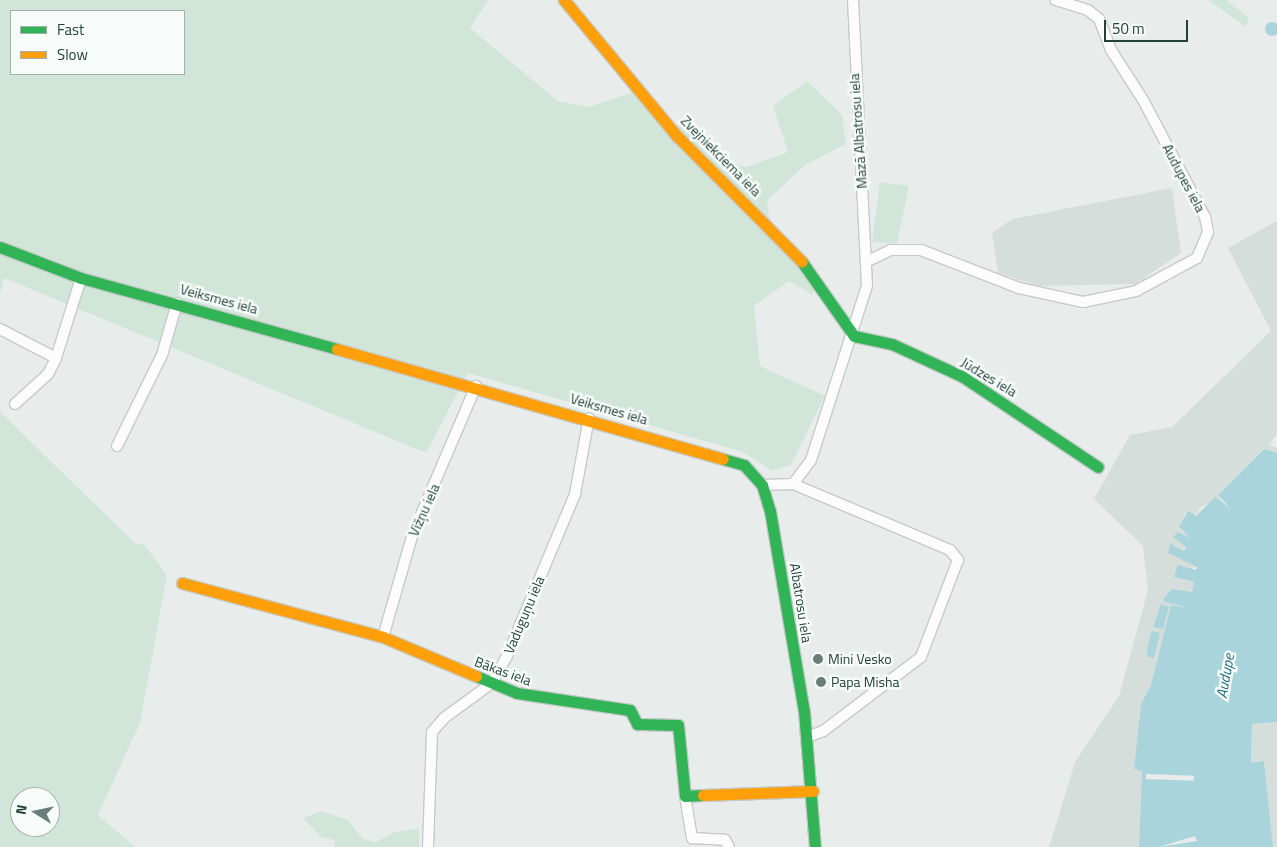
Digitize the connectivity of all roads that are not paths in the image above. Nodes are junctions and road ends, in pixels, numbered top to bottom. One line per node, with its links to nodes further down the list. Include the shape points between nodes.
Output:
1 (564, 0): 9 (street, Zvejniekciema iela, via 676,136 809,269)
2 (853, 0): 5 (street, Mazā Albatrosu iela)
3 (1056, 0): 5 (street, Audupes iela, via 1088,10 1098,19 1111,50 1142,100 1205,218 1208,232 1197,258 1136,290 1083,302 1019,288 921,250 891,250)
4 (0, 247): 6 (street, Veiksmes iela)
5 (868, 261): 9 (street, via 867,286)
6 (81, 278): 7 (street, Veiksmes iela); 10 (street)
7 (177, 303): 11 (street, Veiksmes iela); 14 (street, via 162,355)
8 (0, 329): 10 (street)
9 (854, 336): 15 (street, Jūdzes iela, via 892,344 963,376); 16 (street, via 811,460)
10 (56, 358): 12 (street, via 48,374)
11 (476, 386): 13 (street, Veiksmes iela); 19 (street, Vižņu iela, via 413,533)
12 (15, 404)
13 (588, 418): 17 (street, Veiksmes iela, via 744,465); 20 (street, Vaduguņu iela, via 575,494)
14 (117, 446)
15 (1098, 466)
16 (793, 484): 17 (street); 21 (street, via 950,550 958,560 921,657 823,731)
17 (762, 485): 21 (street, Albatrosu iela, via 770,511)
18 (182, 583): 19 (street, Bākas iela)
19 (383, 637): 20 (street, Bākas iela)
20 (492, 683): 23 (street, Bākas iela, via 538,698 630,710 637,724 678,725); 24 (street, via 444,718 432,732)
21 (807, 737): 22 (street, Albatrosu iela)
22 (813, 790): 23 (street); 26 (street, Albatrosu iela)
23 (686, 796): 25 (street, via 692,838 725,840)
24 (428, 847)
25 (729, 847)
26 (815, 847)

